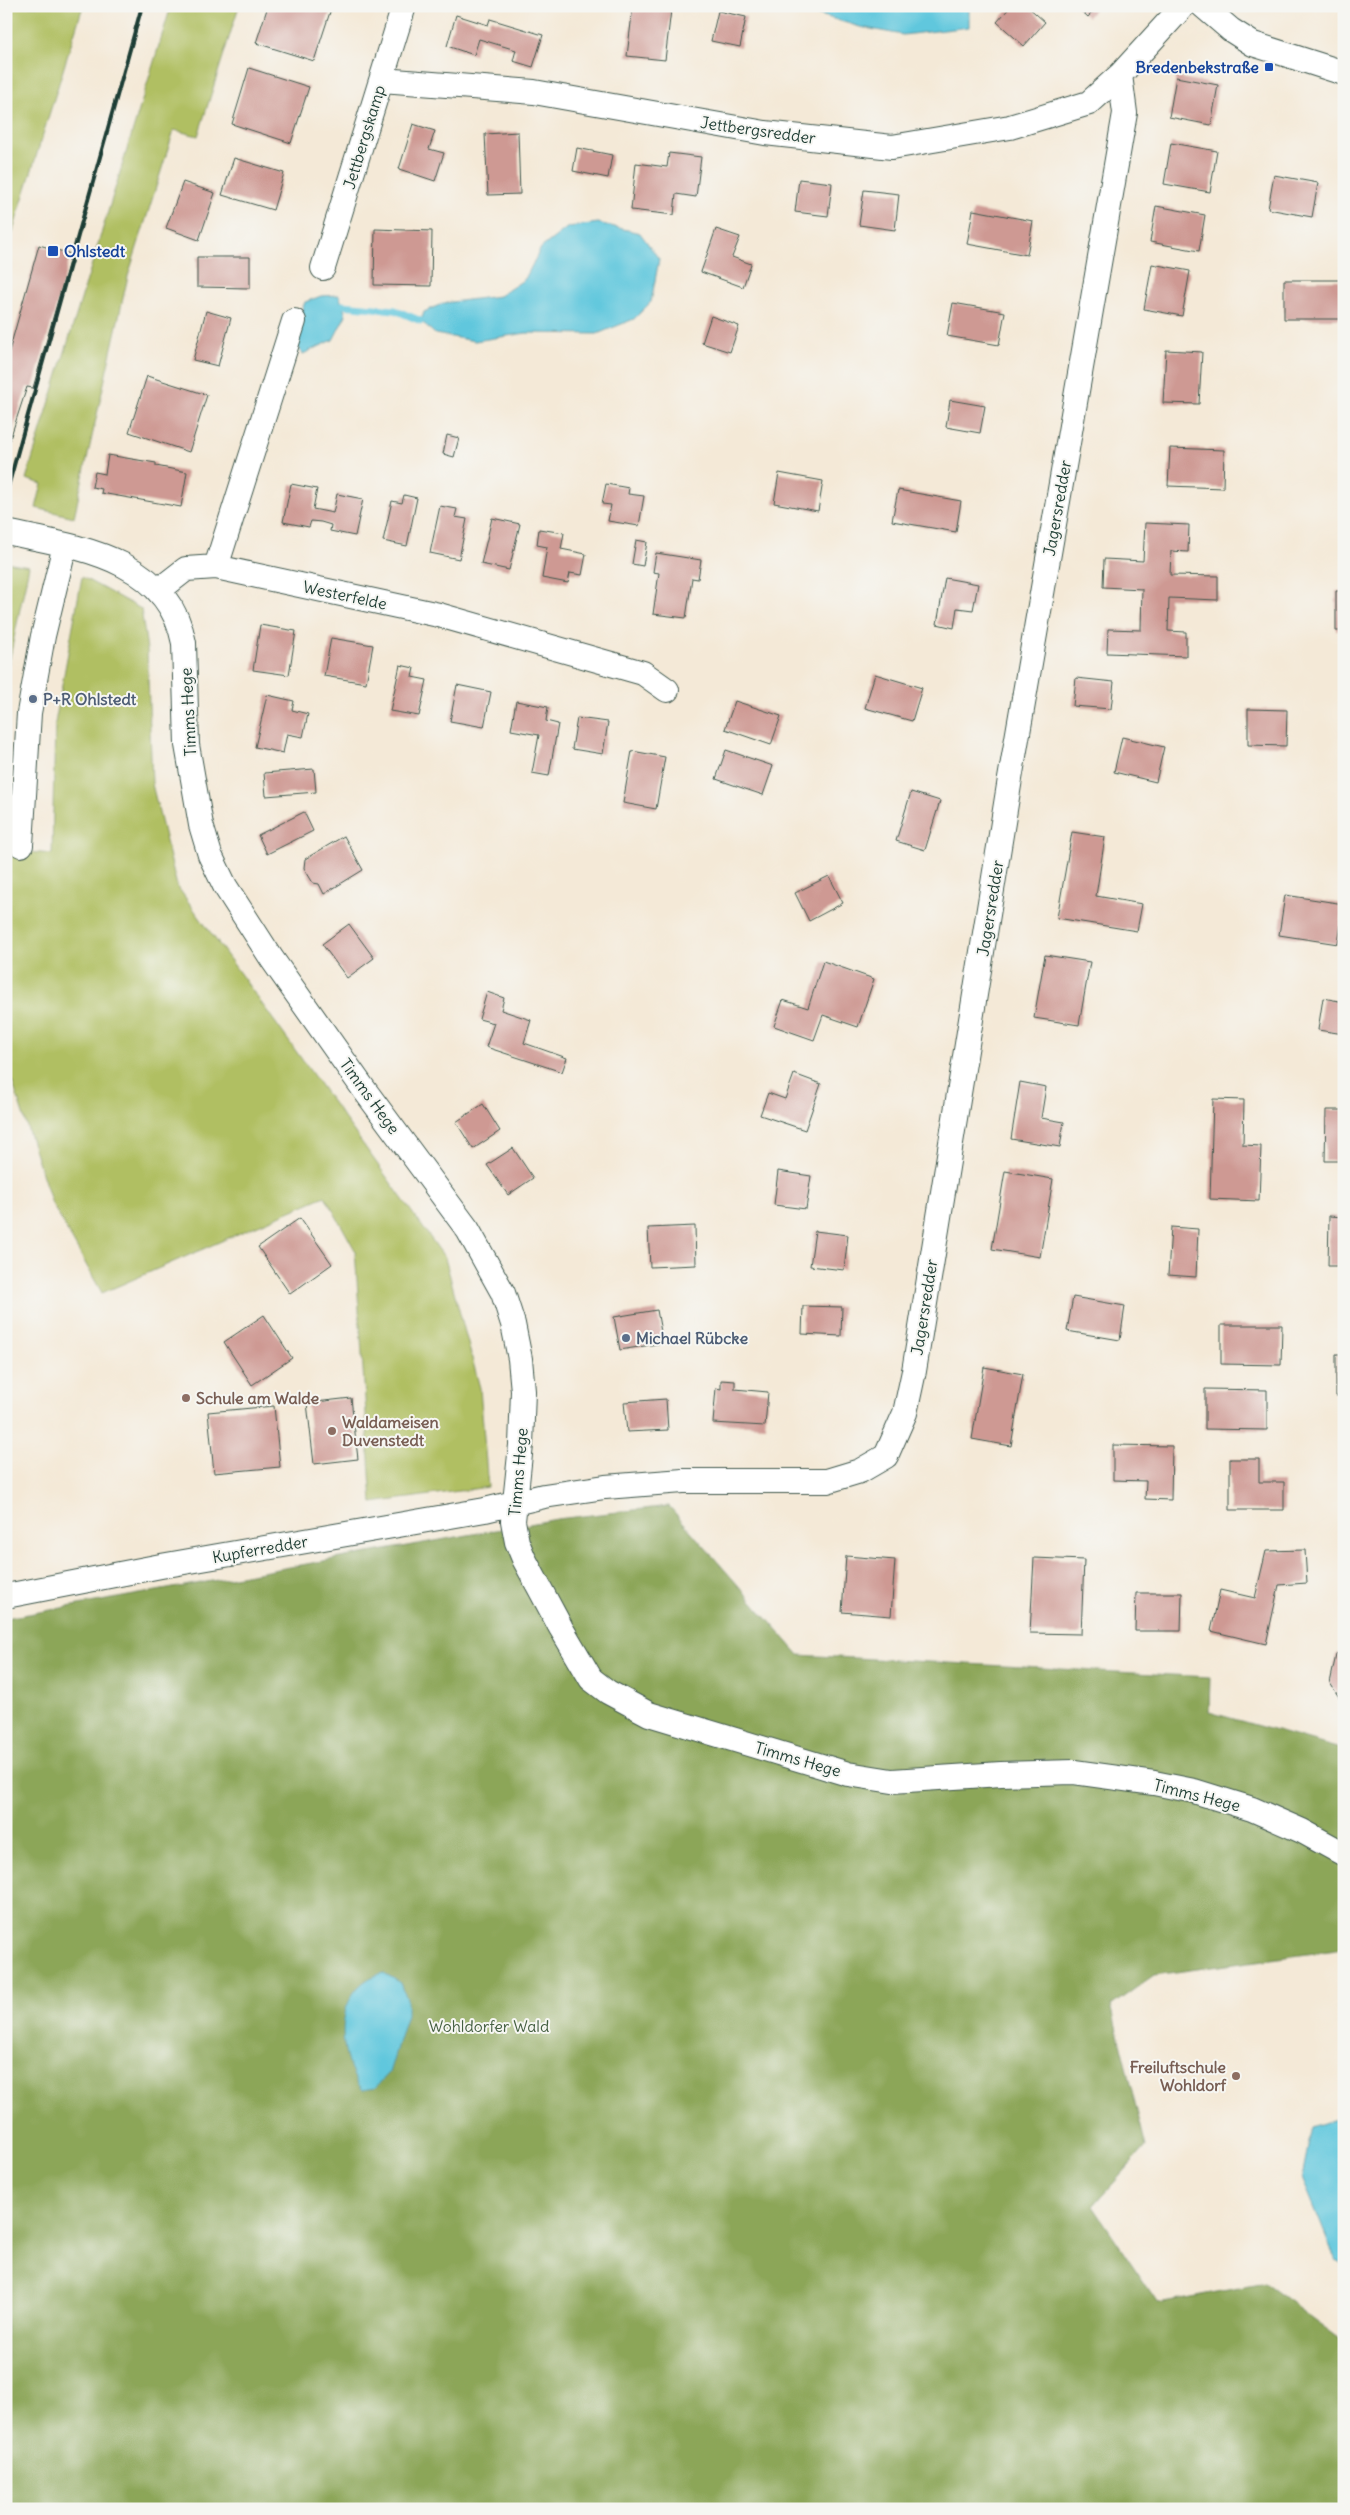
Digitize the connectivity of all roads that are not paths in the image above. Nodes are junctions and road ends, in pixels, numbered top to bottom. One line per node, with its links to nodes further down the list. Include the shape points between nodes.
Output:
1 (404, 6): 6 (street, Jettbergskamp)
2 (1183, 6): 5 (street)
3 (1203, 6): 4 (street, via 1252,44)
4 (1344, 73)
5 (1120, 74): 6 (street, Jettbergsredder, via 1089,103 1010,127 892,147 765,132 534,92); 15 (street, Jagersredder, via 1125,113 1010,778 906,1413 886,1456 860,1470 827,1481 682,1481 605,1487)
6 (382, 80): 7 (street, Jettbergskamp)
7 (323, 268)
8 (294, 320): 11 (street)
9 (6, 532): 10 (street)
10 (65, 545): 12 (street, via 115,559); 14 (street, via 29,713)
11 (216, 567): 12 (street, Westerfelde, via 186,569); 13 (street, Westerfelde, via 439,615 643,674)
12 (158, 590): 15 (street, Timms Hege, via 173,608 181,627 186,670 187,745 201,826 225,886 363,1088 468,1230 503,1293 517,1341 524,1391)
13 (667, 690)
14 (21, 845)
15 (514, 1502): 16 (street, Kupferredder, via 485,1510); 17 (street, Timms Hege, via 513,1521 524,1559 578,1661 591,1679 608,1692 649,1714 805,1762 869,1778 910,1781 1074,1772 1194,1791 1252,1809)
16 (6, 1595)
17 (1344, 1854)

